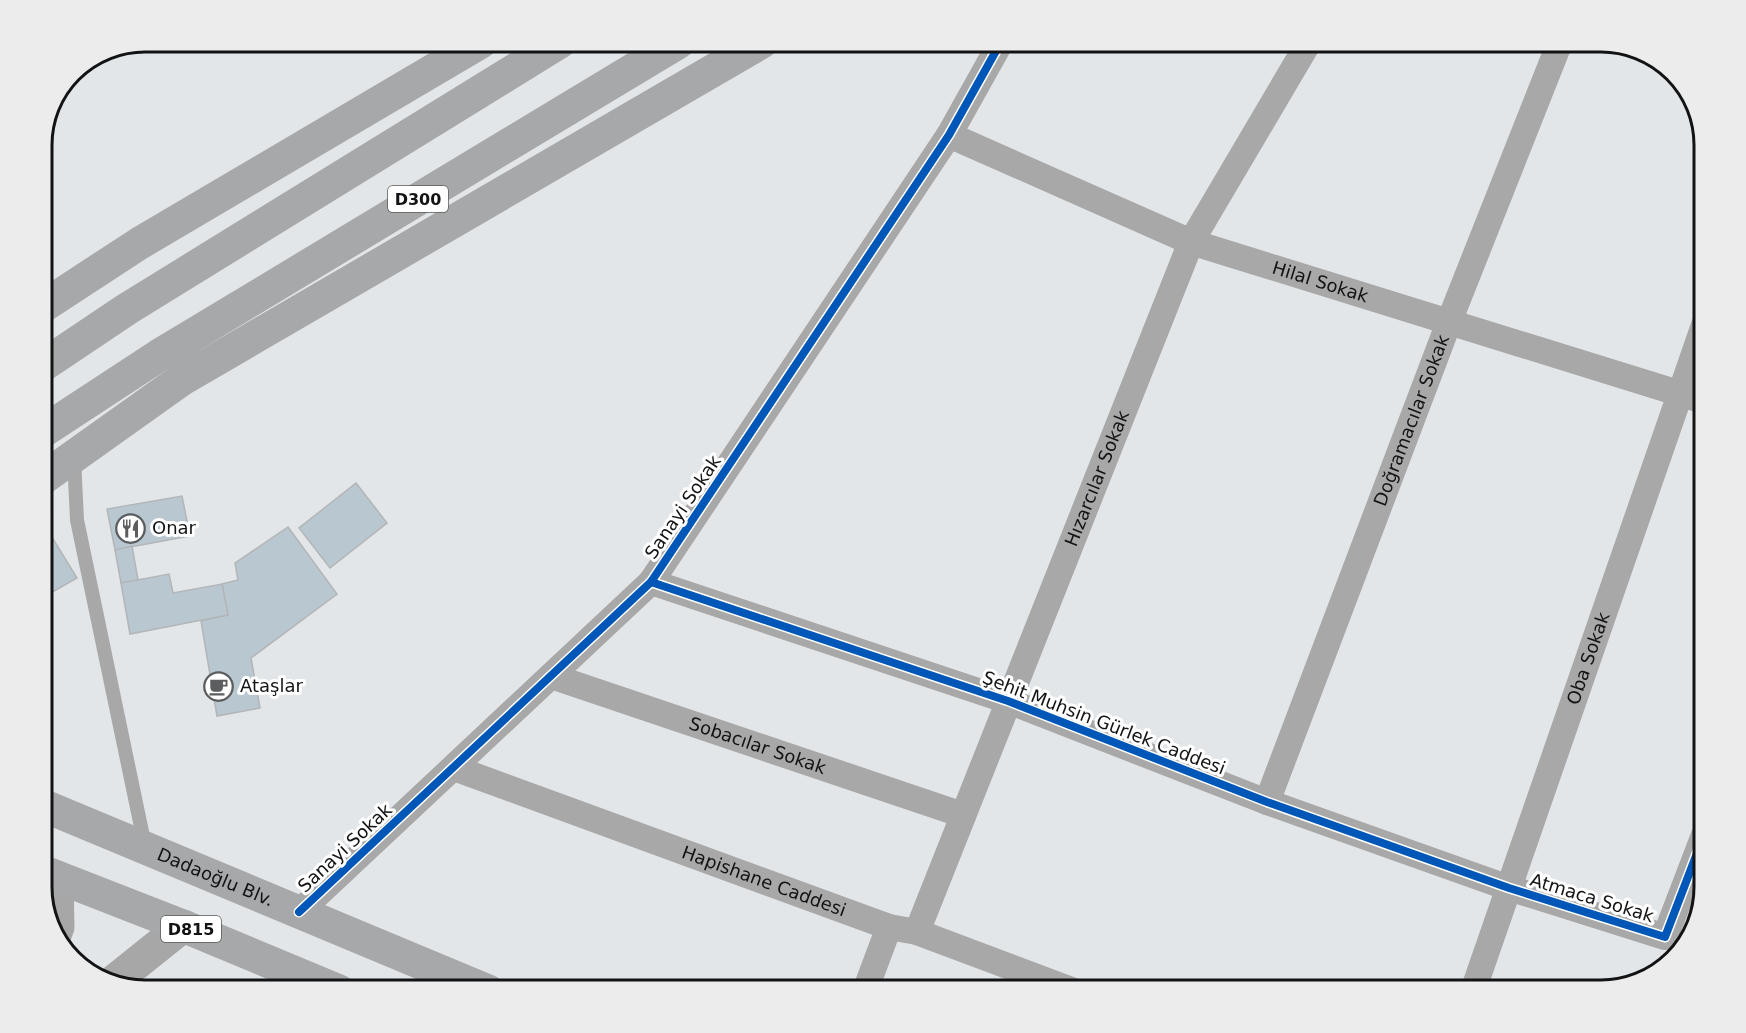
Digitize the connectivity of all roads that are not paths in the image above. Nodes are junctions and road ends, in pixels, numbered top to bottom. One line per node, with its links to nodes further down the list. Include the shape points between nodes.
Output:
1 (462, 53): 10 (highway, via 140,243)
2 (542, 53): 12 (highway)
3 (661, 53): 14 (highway, D300, via 158,356)
4 (743, 53): 15 (highway, via 181,380)
5 (995, 53): 8 (street, Sanayi Sokak)
6 (1303, 53): 9 (street, Hızarcılar Sokak)
7 (1556, 53): 11 (street, Doğramacılar Sokak)
8 (949, 135): 9 (street, Hilal Sokak); 17 (street, Sanayi Sokak)
9 (1191, 242): 11 (street, Hilal Sokak); 19 (street, Hızarcılar Sokak)
10 (53, 300)
11 (1449, 322): 13 (street, Hilal Sokak); 21 (street, Doğramacılar Sokak)
12 (53, 359)
13 (1692, 397): 27 (street, Oba Sokak)
14 (53, 425)
15 (74, 456): 16 (highway); 24 (lane, via 77,520)
16 (53, 471)
17 (651, 582): 18 (street, Sanayi Sokak); 19 (street, Şehit Muhsin Gürlek Caddesi)
18 (551, 676): 20 (street, Sanayi Sokak); 23 (street, Sobacılar Sokak)
19 (1008, 701): 21 (street, Şehit Muhsin Gürlek Caddesi); 23 (street, Hızarcılar Sokak)
20 (454, 768): 29 (street, Sanayi Sokak); 32 (street, Hapishane Caddesi)
21 (1267, 802): 27 (street, Şehit Muhsin Gürlek Caddesi)
22 (53, 810): 24 (highway, Dadaoğlu Blv.)
23 (963, 815): 33 (street, Hızarcılar Sokak)
24 (146, 848): 29 (highway, Dadaoğlu Blv.)
25 (1694, 861): 27 (street, Atmaca Sokak, via 1665,937)
26 (53, 875): 31 (highway, D815)
27 (1509, 888): 39 (street, Oba Sokak)
28 (53, 894): 30 (main road)
29 (299, 912): 36 (highway, Dadaoğlu Blv.)
30 (56, 914)
31 (183, 926): 34 (main road); 35 (highway, D815)
32 (889, 927): 33 (street, Hapishane Caddesi); 37 (street)
33 (917, 932): 38 (street, Hapishane Caddesi)
34 (120, 977)
35 (313, 980)
36 (462, 980)
37 (869, 980)
38 (1045, 980)
39 (1477, 980)

